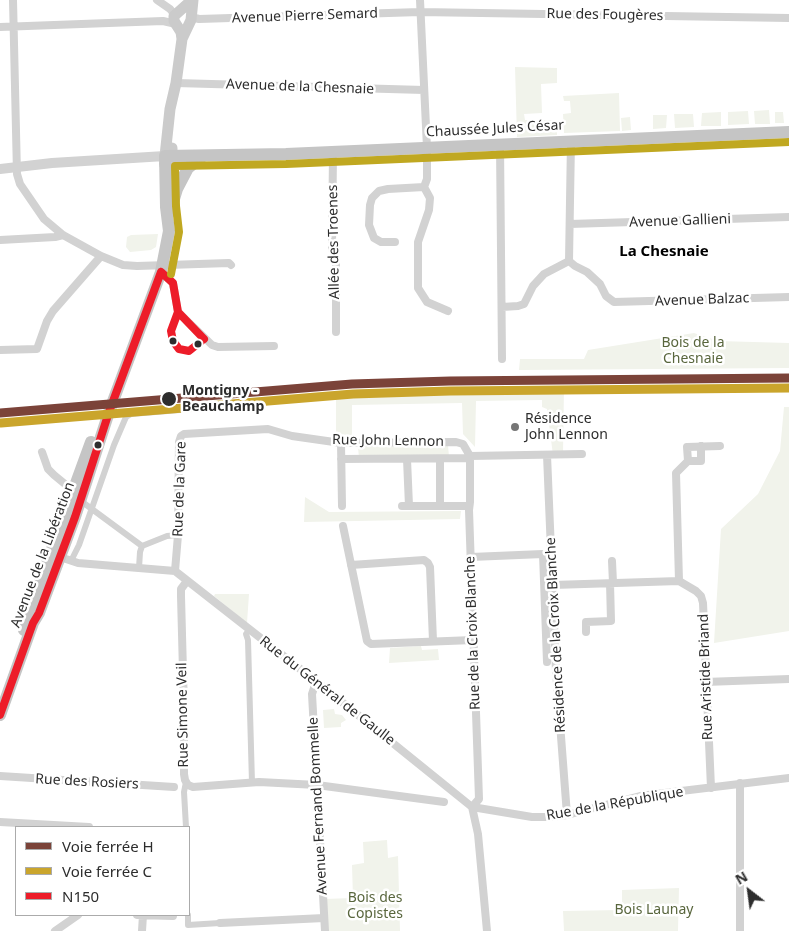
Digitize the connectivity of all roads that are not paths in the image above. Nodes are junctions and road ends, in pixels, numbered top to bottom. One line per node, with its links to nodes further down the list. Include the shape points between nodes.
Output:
1 (13, 0): 8 (street)
2 (157, 0): 7 (street)
3 (192, 0): 7 (main road)
4 (420, 0): 5 (street)
5 (420, 12): 6 (street, Rue des Fougères); 7 (street, Avenue Pierre Semard); 11 (street)
6 (789, 18)
7 (181, 19): 8 (street, Avenue Pierre Semard); 10 (main road, via 182,39)
8 (14, 26): 9 (street, Avenue Pierre Semard); 20 (street)
9 (0, 27)
10 (176, 83): 11 (street, Avenue de la Chesnaie); 14 (main road); 19 (main road, via 170,109)
11 (424, 90): 16 (street)
12 (789, 132): 13 (main road, Chaussée Jules César)
13 (571, 141): 15 (main road, Chaussée Jules César); 26 (street)
14 (173, 142): 18 (main road); 19 (main road)
15 (500, 144): 16 (main road, Chaussée Jules César); 35 (street)
16 (427, 148): 17 (main road, Chaussée Jules César); 22 (street)
17 (333, 152): 18 (main road, Chaussée Jules César); 37 (street, Allée des Troenes, via 332,248 336,264)
18 (194, 158): 19 (main road, Chaussée Jules César); 23 (main road)
19 (168, 160): 20 (street, Chaussée Jules César, via 144,158); 23 (main road); 25 (main road)
20 (16, 167): 21 (street, Chaussée Jules César); 27 (street, via 20,184 32,203 44,219)
21 (0, 169)
22 (424, 187): 29 (street, via 388,188 372,198 369,225 374,238 381,242); 36 (street, via 430,198 418,242 418,288 427,302)
23 (172, 204): 25 (main road)
24 (789, 217): 26 (street, Avenue Gallieni)
25 (168, 219): 33 (main road, Avenue de la Libération)
26 (570, 224): 31 (street)
27 (63, 235): 28 (street); 30 (street)
28 (0, 240)
29 (395, 242)
30 (101, 256): 33 (street, via 123,265); 39 (street, via 53,311 37,349)
31 (569, 261): 34 (street, Avenue Balzac, via 600,284 606,296 614,302); 35 (street, via 544,274 524,304)
32 (232, 265): 33 (street)
33 (162, 269): 38 (street, via 173,283 178,312 212,345); 54 (main road, Avenue de la Libération, via 108,406)
34 (789, 297)
35 (502, 307): 40 (street)
36 (448, 311)
37 (336, 332)
38 (274, 346)
39 (0, 350)
40 (502, 359)
41 (192, 409): 58 (street, via 128,415)
42 (210, 431): 43 (street, Rue John Lennon, via 268,429); 60 (street, Rue de la Gare, via 180,436)
43 (341, 443): 49 (street, Rue John Lennon, via 456,442 466,447); 51 (street)
44 (701, 446): 45 (street); 53 (street, via 687,447); 53 (street, via 702,461)
45 (720, 446)
46 (42, 452): 54 (street, via 48,469)
47 (582, 454): 48 (street)
48 (547, 455): 49 (street); 72 (street, Résidence de la Croix Blanche)
49 (470, 457): 50 (street); 57 (street, Rue de la Croix Blanche)
50 (440, 458): 52 (street); 56 (street)
51 (341, 459): 52 (street); 55 (street)
52 (408, 459): 56 (street, via 406,506)
53 (688, 461): 70 (street, via 676,473)
54 (79, 495): 58 (street); 62 (main road, Avenue de la Libération)
55 (342, 506)
56 (440, 506): 57 (street)
57 (470, 506): 64 (street, Rue de la Croix Blanche)
58 (92, 508): 61 (street); 63 (street)
59 (343, 526): 66 (street)
60 (178, 536): 61 (street, via 167,536); 68 (street, Rue de la Gare)
61 (142, 546): 67 (street)
62 (55, 555): 67 (street, via 78,563); 81 (main road, Avenue de la Libération, via 28,614); 82 (main road, Avenue de la Libération, via 39,613)
63 (73, 557)
64 (471, 557): 75 (street, Rue de la Croix Blanche); 77 (street, via 543,554)
65 (612, 562): 71 (street)
66 (352, 565): 76 (street, via 370,644); 76 (street, via 424,560 428,563)
67 (139, 568): 68 (street)
68 (175, 571): 69 (street, Rue du Général de Gaulle)
69 (187, 581): 73 (street, Rue du Général de Gaulle); 85 (street, Rue Simone Veil, via 181,589)
70 (679, 581): 71 (street); 80 (street, Rue Aristide Briand, via 696,590 702,600)
71 (611, 583): 72 (street); 74 (street, via 610,621 586,622)
72 (553, 585): 93 (street, Résidence de la Croix Blanche)
73 (249, 630): 79 (street, Rue du Général de Gaulle); 86 (street, via 246,634)
74 (586, 632)
75 (473, 640): 76 (street); 92 (street, Rue de la Croix Blanche, via 479,799)
76 (433, 641)
77 (547, 662)
78 (789, 679): 80 (street)
79 (316, 682): 88 (street, Avenue Fernand Bommelle, via 312,694); 92 (street, Rue du Général de Gaulle)
80 (705, 682): 90 (street, Rue Aristide Briand)
81 (0, 702)
82 (0, 715)
83 (0, 776): 89 (street, Rue des Rosiers)
84 (789, 778): 87 (street, Rue de la République)
85 (186, 782): 86 (street, Rue Simone Veil, via 193,787); 96 (street)
86 (252, 783): 88 (street, Rue Simone Veil)
87 (740, 783): 90 (street, Rue de la République); 106 (street)
88 (317, 785): 91 (street, Rue Simone Veil); 100 (street, Avenue Fernand Bommelle)
89 (174, 787)
90 (711, 788): 93 (street, Rue de la République, via 640,796)
91 (444, 802)
92 (472, 807): 93 (street, Rue de la République, via 532,816); 105 (street, via 478,834)
93 (567, 815)
94 (0, 822): 95 (street)
95 (71, 826)
96 (186, 826)
97 (77, 916): 102 (street)
98 (142, 916): 103 (street)
99 (188, 916): 101 (street, via 188,925)
100 (324, 918): 101 (street); 104 (street, Avenue Fernand Bommelle)
101 (220, 923)
102 (55, 931)
103 (142, 931)
104 (325, 931)
105 (487, 931)
106 (740, 931)

